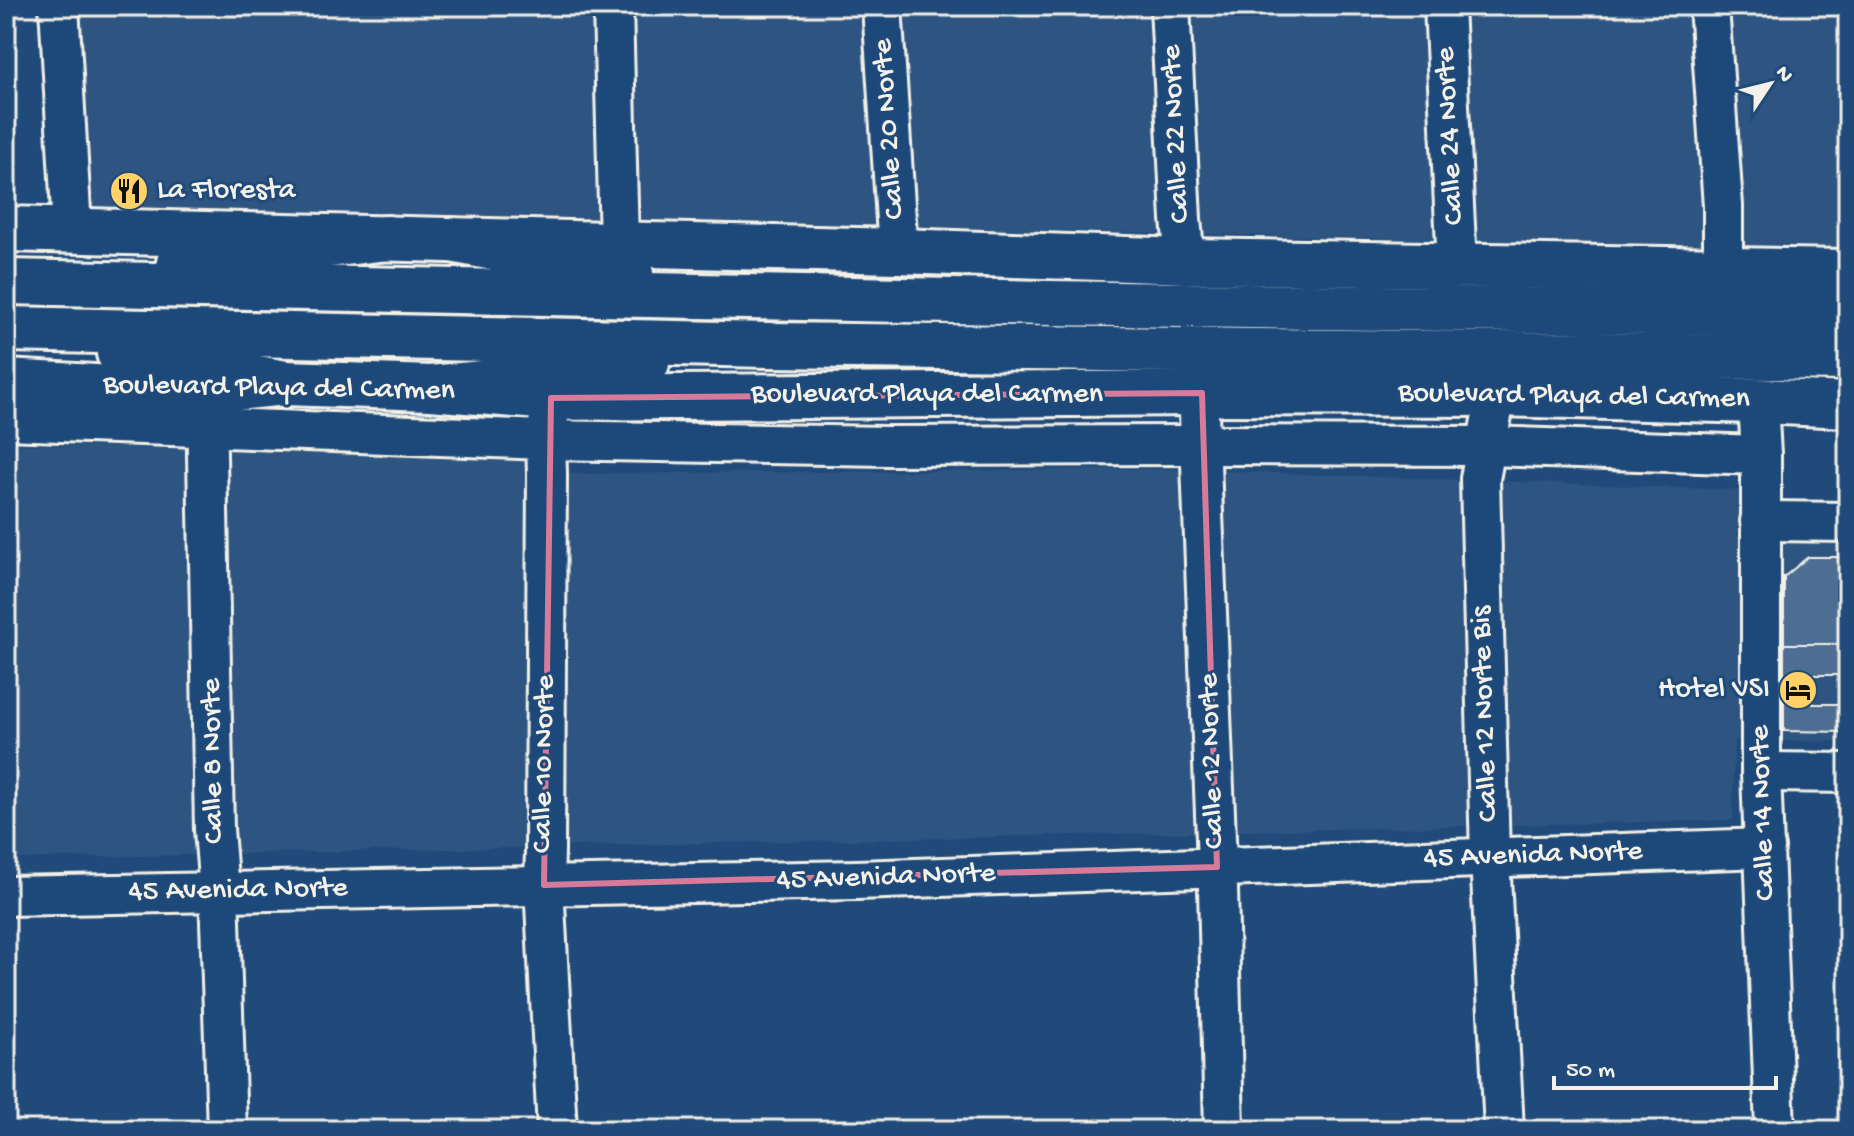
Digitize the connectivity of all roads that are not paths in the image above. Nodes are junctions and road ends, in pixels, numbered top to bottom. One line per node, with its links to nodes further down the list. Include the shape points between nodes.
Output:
1 (59, 6): 8 (street)
2 (613, 6): 11 (street)
3 (882, 6): 12 (street, Calle 20 Norte)
4 (1170, 6): 13 (street, Calle 22 Norte)
5 (1444, 6): 14 (street, Calle 24 Norte)
6 (1709, 6): 15 (street)
7 (6, 229): 8 (main road)
8 (72, 229): 9 (main road)
9 (387, 238): 10 (main road); 17 (main road)
10 (451, 240): 11 (main road); 18 (main road)
11 (619, 244): 12 (main road)
12 (898, 251): 13 (main road)
13 (1185, 261): 14 (main road)
14 (1457, 265): 15 (main road)
15 (1723, 269): 16 (main road)
16 (1848, 272)
17 (11, 282): 18 (main road)
18 (739, 297): 19 (main road)
19 (1848, 315)
20 (6, 331): 21 (main road); 24 (main road)
21 (769, 345): 22 (main road); 25 (main road, via 585,373)
22 (1848, 358)
23 (6, 382): 31 (main road, Boulevard Playa del Carmen, via 147,390)
24 (285, 383): 25 (main road, Boulevard Playa del Carmen); 31 (main road, Boulevard Playa del Carmen)
25 (431, 388): 28 (main road, Boulevard Playa del Carmen)
26 (1202, 393): 27 (main road, Boulevard Playa del Carmen); 28 (main road, Boulevard Playa del Carmen); 34 (street, Calle 12 Norte)
27 (1496, 394): 29 (main road, Boulevard Playa del Carmen); 35 (street, Calle 12 Norte Bis)
28 (551, 398): 33 (street, Calle 10 Norte)
29 (1758, 401): 30 (main road, Boulevard Playa del Carmen); 36 (street, Calle 14 Norte)
30 (1848, 405)
31 (207, 409): 32 (street); 33 (street); 45 (street, Calle 8 Norte)
32 (6, 420)
33 (546, 440): 34 (street); 44 (street, Calle 10 Norte)
34 (1201, 445): 35 (street); 43 (street, Calle 12 Norte)
35 (1486, 446): 36 (street); 42 (street, Calle 12 Norte Bis, via 1480,479)
36 (1761, 455): 37 (street, Calle 14 Norte)
37 (1760, 521): 38 (street); 39 (street, Calle 14 Norte)
38 (1848, 522)
39 (1761, 772): 40 (street); 41 (street, Calle 14 Norte)
40 (1848, 773)
41 (1765, 848): 42 (street, 45 Avenida Norte); 51 (street, Calle 14 Norte)
42 (1490, 857): 43 (street, 45 Avenida Norte); 50 (street, Calle 12 Norte Bis)
43 (1217, 867): 44 (street, 45 Avenida Norte); 49 (street, Calle 12 Norte)
44 (544, 885): 45 (street, 45 Avenida Norte); 48 (street, Calle 10 Norte)
45 (219, 891): 46 (street, 45 Avenida Norte); 47 (street, Calle 8 Norte)
46 (6, 896)
47 (227, 1130)
48 (557, 1130)
49 (1224, 1130)
50 (1504, 1130)
51 (1775, 1130)

